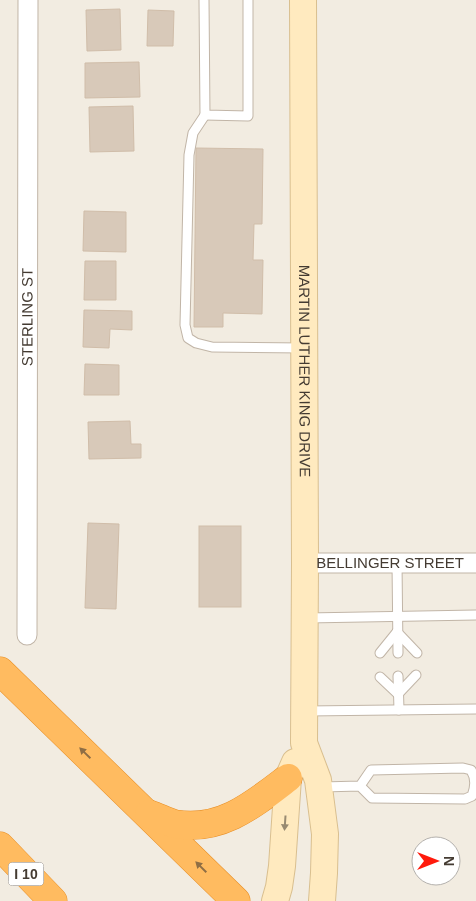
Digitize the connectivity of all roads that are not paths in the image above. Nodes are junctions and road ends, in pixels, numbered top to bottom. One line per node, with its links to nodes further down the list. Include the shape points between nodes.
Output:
1 (28, 0): 14 (street, STERLING ST)
2 (204, 0): 5 (lane)
3 (248, 0): 5 (lane, via 248,116)
4 (303, 0): 6 (main road, MARTIN LUTHER KING DRIVE)
5 (205, 115): 6 (lane, via 193,134 188,155 185,325 188,338 212,347)
6 (304, 348): 7 (main road, MARTIN LUTHER KING DRIVE)
7 (305, 563): 8 (street, BELLINGER STREET); 12 (main road, MARTIN LUTHER KING DRIVE)
8 (397, 563): 9 (street, BELLINGER STREET); 11 (lane)
9 (476, 563)
10 (476, 615): 11 (lane)
11 (397, 616): 12 (lane); 13 (lane)
12 (305, 618): 25 (main road, MARTIN LUTHER KING DRIVE)
13 (397, 632): 15 (lane); 16 (lane); 17 (lane)
14 (27, 635)
15 (380, 653)
16 (398, 653)
17 (417, 653)
18 (0, 671): 30 (highway, one-way to 18)
19 (398, 676): 22 (lane)
20 (416, 676): 22 (lane)
21 (380, 677): 22 (lane)
22 (398, 694): 24 (lane)
23 (476, 709): 24 (lane)
24 (399, 710): 25 (lane)
25 (304, 711): 26 (main road, MARTIN LUTHER KING DRIVE)
26 (304, 743): 27 (main road, MARTIN LUTHER KING DRIVE); 29 (main road, MARTIN LUTHER KING DRIVE)
27 (288, 778): 30 (highway, via 242,812 222,820 199,825 174,823); 34 (main road, MARTIN LUTHER KING DRIVE, one-way to 34, via 282,866)
28 (360, 786): 28 (lane, via 372,798 465,799 472,796 476,776 472,770 463,768 371,770); 29 (lane)
29 (319, 787): 35 (main road, MARTIN LUTHER KING DRIVE, via 325,834)
30 (146, 812): 33 (highway, one-way to 30)
31 (0, 846): 32 (highway, I 10)
32 (53, 901)
33 (236, 901)
34 (275, 901)
35 (322, 901)

